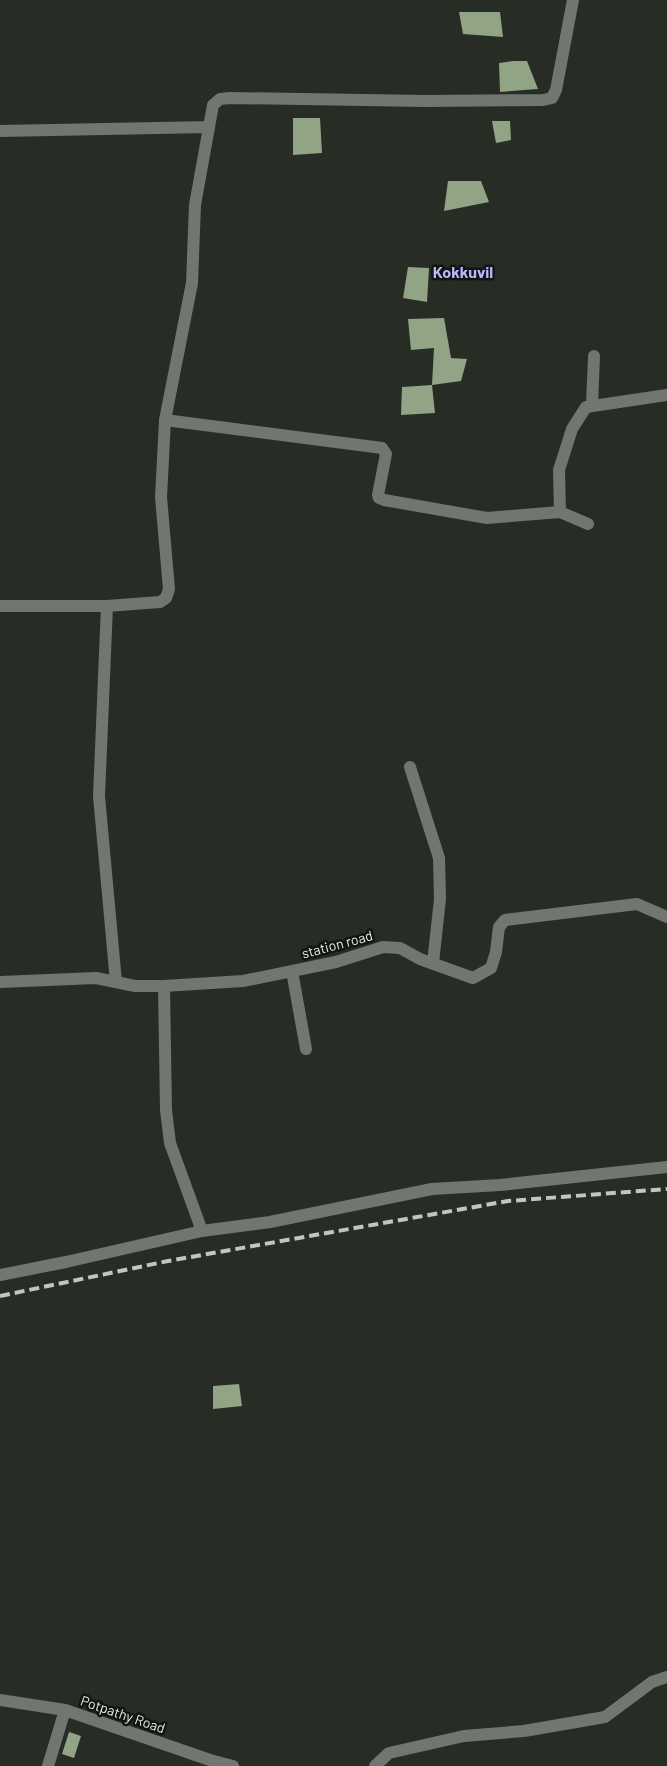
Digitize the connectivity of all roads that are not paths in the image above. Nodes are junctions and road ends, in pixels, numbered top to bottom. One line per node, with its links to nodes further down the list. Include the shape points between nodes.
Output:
1 (573, 0): 2 (street, via 552,98 426,101 230,98 220,99 213,105)
2 (209, 127): 3 (street); 7 (street, via 195,205 192,283)
3 (0, 131)
4 (594, 356): 6 (street)
5 (667, 395): 6 (street)
6 (592, 405): 8 (street, via 586,407 572,429 560,470)
7 (165, 420): 8 (street, via 382,448 386,454 378,495 384,500 487,518); 11 (street, via 162,496 169,589 166,598 160,602)
8 (560, 512): 9 (street)
9 (588, 524)
10 (0, 606): 11 (street)
11 (107, 606): 17 (street, via 99,796)
12 (410, 767): 14 (street, via 439,858 440,899)
13 (667, 917): 14 (street, station road, via 637,904 505,920 499,927 491,968 473,978)
14 (433, 963): 15 (street, station road, via 400,948 383,947 336,962)
15 (292, 971): 18 (street, station road, via 243,981); 19 (street)
16 (0, 982): 17 (street, station road, via 96,978)
17 (116, 982): 18 (street, station road)
18 (164, 986): 21 (street, via 166,1110 170,1143)
19 (306, 1049)
20 (667, 1167): 21 (street, via 432,1189 270,1222)
21 (202, 1231): 22 (street)
22 (0, 1275)
23 (667, 1677): 29 (street, via 652,1682 605,1718 524,1731 464,1736 389,1753)
24 (0, 1700): 25 (street, Potpathy Road)
25 (65, 1710): 26 (street, Potpathy Road); 27 (street)
26 (209, 1763): 28 (street, Potpathy Road)
27 (48, 1766)
28 (234, 1766)
29 (375, 1766)

